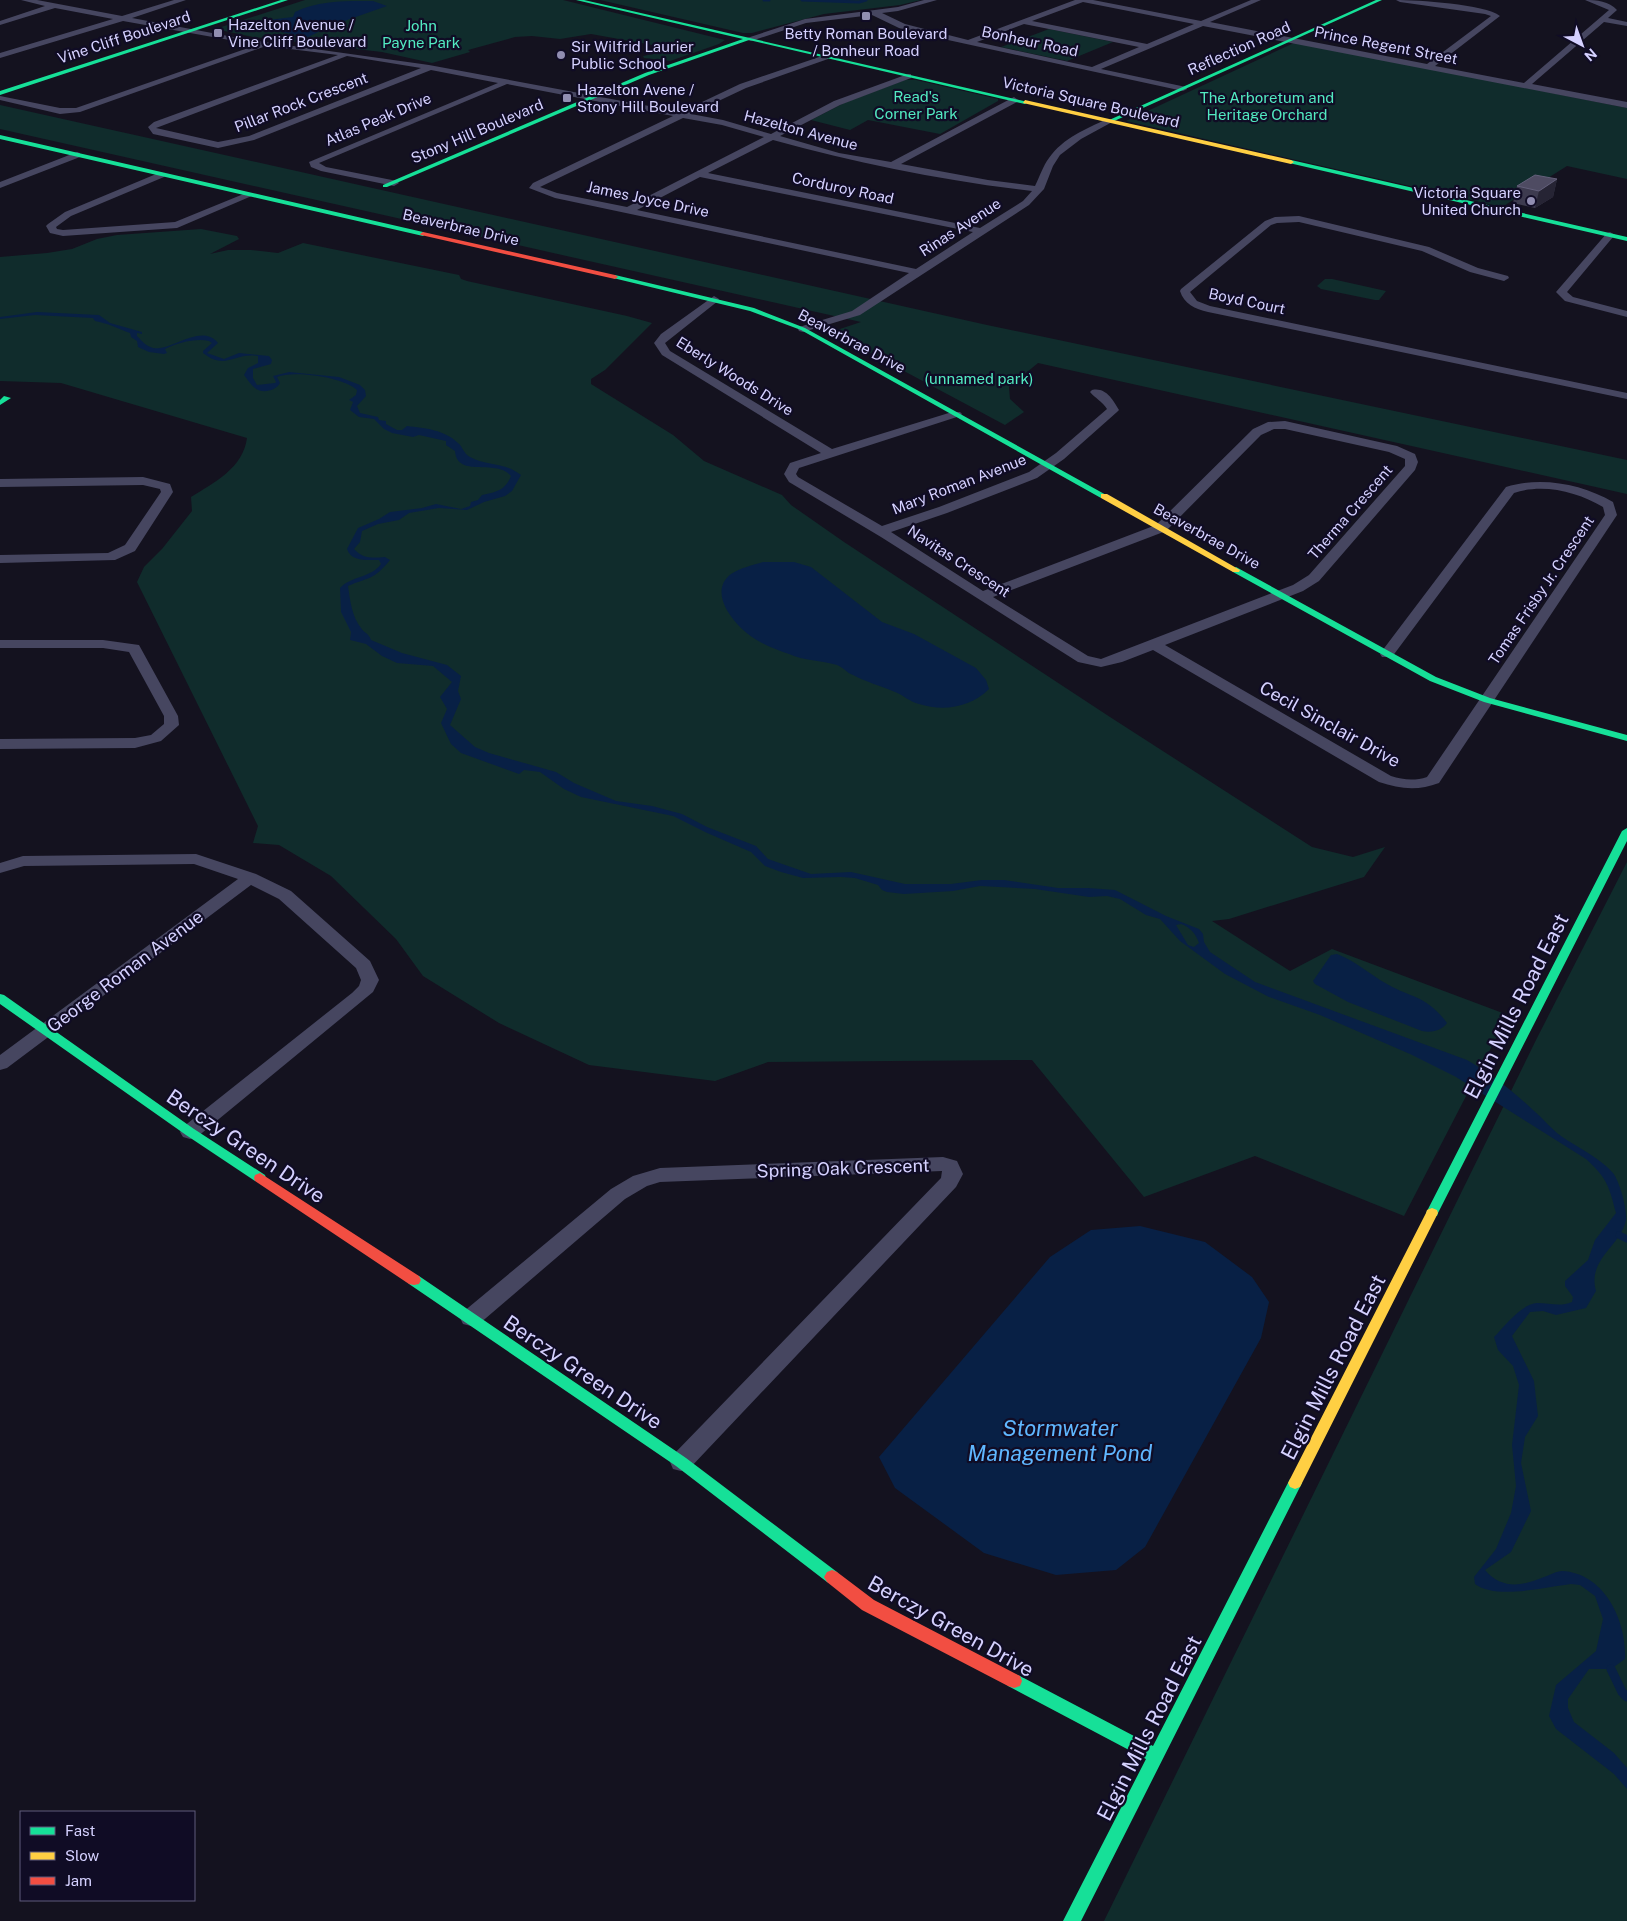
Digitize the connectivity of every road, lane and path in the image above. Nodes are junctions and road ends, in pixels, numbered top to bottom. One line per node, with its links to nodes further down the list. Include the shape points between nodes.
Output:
1 (25, 0): 12 (street, Hazelton Avenue)
2 (76, 0): 12 (street)
3 (182, 0): 14 (street)
4 (286, 0): 20 (street, Vine Cliff Boulevard)
5 (578, 0): 21 (street, Victoria Square Boulevard)
6 (933, 0): 13 (street)
7 (1082, 0): 17 (street); 18 (street, Prince Regent Street)
8 (1257, 0): 18 (street)
9 (1380, 0): 22 (street, Reflection Road)
10 (1400, 0): 29 (street, via 1496,16)
11 (1589, 0): 15 (street, via 1613,8)
12 (55, 6): 14 (street, Hazelton Avenue); 16 (street)
13 (874, 12): 21 (street, via 805,21); 23 (street, Bonheur Road, via 902,26)
14 (123, 19): 20 (street, Hazelton Avenue); 27 (street)
15 (1602, 19): 19 (street); 34 (street)
16 (0, 22)
17 (1023, 22): 23 (street); 25 (street)
18 (1204, 23): 22 (street, Prince Regent Street); 25 (street)
19 (1627, 24)
20 (190, 32): 24 (street, Hazelton Avenue); 36 (street, Vine Cliff Boulevard)
21 (748, 39): 28 (street, Victoria Square Boulevard); 38 (street, Stony Hill Boulevard, via 669,65)
22 (1292, 40): 29 (street, Prince Regent Street); 35 (street, Reflection Road)
23 (970, 42): 31 (street, Bonheur Road)
24 (267, 44): 26 (street, Hazelton Avenue); 37 (street, via 77,110 60,111)
25 (1148, 46): 31 (street)
26 (347, 54): 30 (street, Hazelton Avenue); 30 (street, Pillar Rock Crescent, via 157,124 152,129 208,143 227,144 251,138)
27 (0, 56)
28 (825, 57): 32 (street, Victoria Square Boulevard); 41 (street, via 744,86)
29 (1428, 66): 34 (street, Prince Regent Street)
30 (429, 67): 33 (street, Hazelton Avenue)
31 (1093, 69): 35 (street, Bonheur Road)
32 (908, 76): 39 (street, Victoria Square Boulevard); 44 (street, via 837,103)
33 (504, 83): 38 (street, Hazelton Avenue); 50 (street, Atlas Peak Drive, via 314,162 324,169)
34 (1526, 86): 40 (street, Prince Regent Street)
35 (1183, 89): 42 (street, Reflection Road)
36 (0, 93)
37 (0, 98)
38 (590, 99): 41 (street, Hazelton Avenue); 50 (street, Stony Hill Boulevard)
39 (1014, 100): 42 (street, Victoria Square Boulevard); 46 (street)
40 (1625, 103)
41 (681, 116): 44 (street, Hazelton Avenue); 53 (street, James Joyce Drive, via 534,188)
42 (1110, 121): 51 (street, Rinas Avenue, via 1077,138 1058,153); 55 (street, Victoria Square Boulevard)
43 (0, 137): 45 (street, Beaverbrae Drive)
44 (770, 137): 46 (street, Hazelton Avenue); 48 (street)
45 (78, 155): 47 (street, Beaverbrae Drive); 49 (street)
46 (892, 166): 51 (street, Hazelton Avenue)
47 (161, 174): 52 (street, Beaverbrae Drive); 52 (street, via 68,214 50,226 63,233 170,226)
48 (699, 174): 53 (street); 54 (street, Corduroy Road)
49 (0, 185)
50 (390, 185)
51 (1039, 189): 54 (street, Rinas Avenue, via 1026,203)
52 (249, 195): 59 (street, Beaverbrae Drive)
53 (629, 210): 57 (street, James Joyce Drive)
54 (981, 231): 57 (street, Rinas Avenue)
55 (1610, 235): 56 (street, Victoria Square Boulevard); 60 (street, via 1562,293 1569,299)
56 (1627, 239)
57 (918, 272): 61 (street, Rinas Avenue, via 864,309)
58 (1504, 278): 63 (street, Boyd Court, via 1474,270 1425,249 1290,219 1268,223 1185,291 1192,302 1208,309)
59 (714, 299): 61 (street, Beaverbrae Drive, via 752,309); 65 (street, Eberly Woods Drive, via 665,336 659,343 662,348)
60 (1627, 314)
61 (803, 329): 64 (street, Beaverbrae Drive)
62 (1096, 392): 66 (street, Mary Roman Avenue, via 1107,399 1113,410)
63 (1627, 396)
64 (956, 414): 65 (street, Navitas Crescent); 66 (street, Beaverbrae Drive)
65 (832, 454): 69 (street, Navitas Crescent, via 794,466 790,474 793,479)
66 (1048, 466): 68 (street, Beaverbrae Drive); 69 (street, Mary Roman Avenue, via 1012,484)
67 (0, 483): 70 (street, via 143,481 166,487 167,492 130,548 122,553 94,558)
68 (1161, 528): 71 (street, Beaverbrae Drive); 71 (street, Therma Crescent, via 1257,432 1272,425 1393,449 1411,456 1411,467 1314,578); 72 (street)
69 (881, 531): 72 (street, Navitas Crescent)
70 (0, 559)
71 (1281, 595): 74 (street, Navitas Crescent); 75 (street, Beaverbrae Drive)
72 (982, 596): 74 (street, Navitas Crescent, via 1089,661 1106,662)
73 (0, 644): 78 (street, via 103,644 134,648 172,725 156,738 135,743)
74 (1155, 644): 76 (street, Cecil Sinclair Drive, via 1385,779 1398,783 1424,784 1433,780)
75 (1387, 654): 76 (street, Beaverbrae Drive, via 1433,679); 76 (street, Tomas Frisby Jr. Crescent, via 1510,490 1525,485 1547,485 1603,500 1609,505 1611,515)
76 (1488, 700): 77 (street, Beaverbrae Drive)
77 (1627, 738)
78 (0, 744)
79 (1627, 830): 88 (street, Elgin Mills Road East)
80 (0, 868): 81 (street, via 23,861 196,859)
81 (250, 878): 83 (street, George Roman Avenue); 85 (street, via 286,895 364,965 370,980 358,997)
82 (0, 998): 83 (street, Berczy Green Drive)
83 (46, 1030): 84 (street, George Roman Avenue); 85 (street, Berczy Green Drive)
84 (0, 1064)
85 (190, 1132): 86 (street, Berczy Green Drive)
86 (471, 1318): 87 (street, Berczy Green Drive); 87 (street, Spring Oak Crescent, via 618,1194 640,1181 660,1175 950,1166 953,1174 949,1182)
87 (681, 1462): 88 (street, Berczy Green Drive, via 868,1605)
88 (1156, 1756): 89 (street, Elgin Mills Road East)
89 (1072, 1921)

